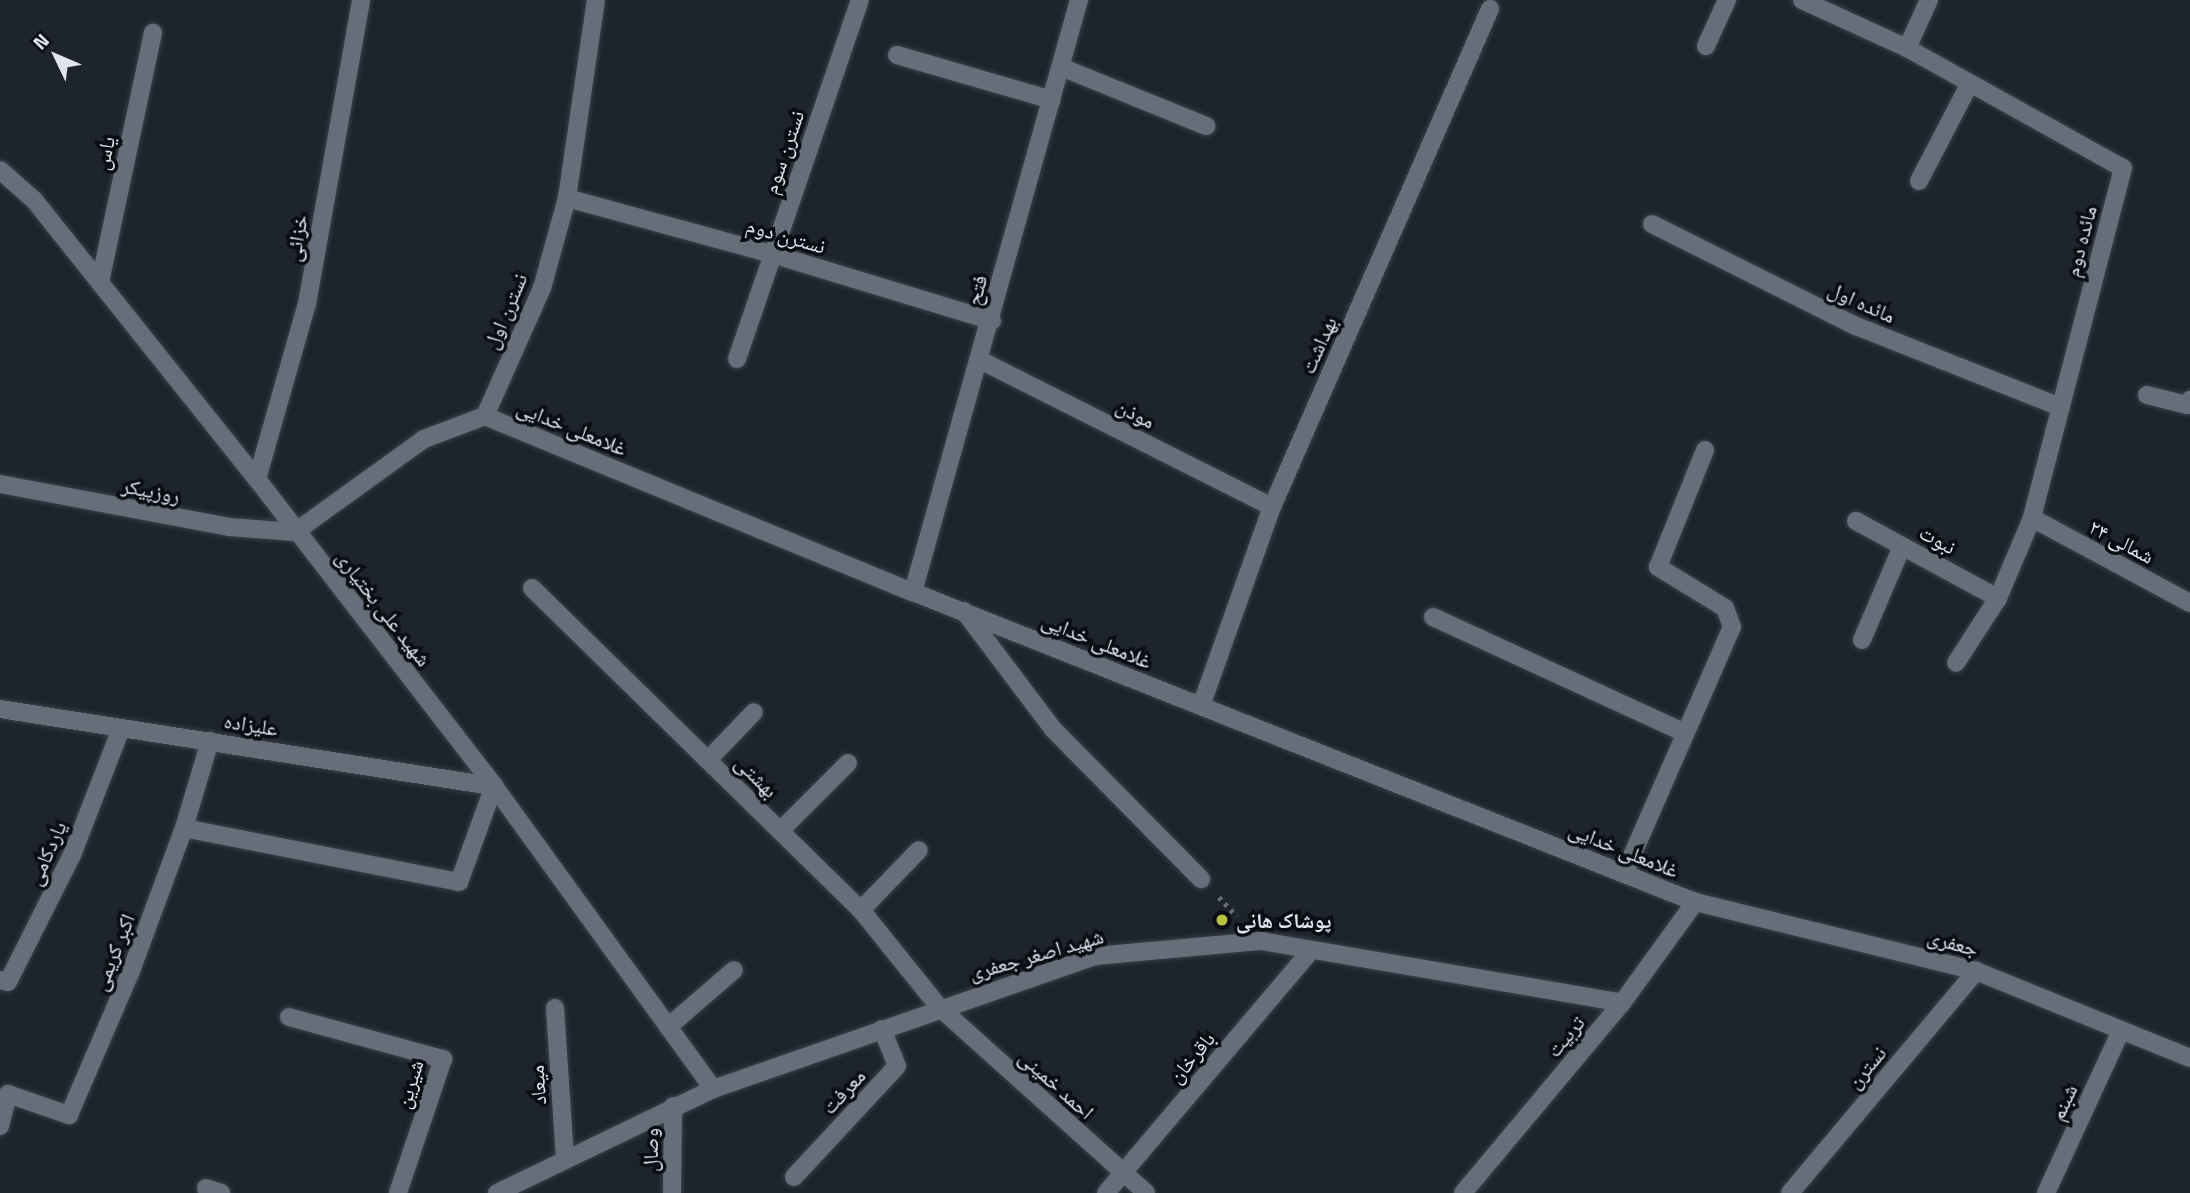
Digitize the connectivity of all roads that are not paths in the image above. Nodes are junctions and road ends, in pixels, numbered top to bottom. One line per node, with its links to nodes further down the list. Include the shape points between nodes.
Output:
1 (361, 0): 31 (street, خزائی, via 307,304)
2 (596, 0): 19 (street, نسترن اول)
3 (860, 0): 21 (street, نسترن سوم)
4 (1079, 0): 13 (street, فتح)
5 (1727, 0): 10 (street)
6 (1802, 0): 11 (street, مائده دوم)
7 (1928, 0): 11 (street)
8 (1490, 9): 33 (street, بهداشت)
9 (152, 33): 22 (street, یاس)
10 (1706, 46)
11 (1907, 48): 14 (street, مائده دوم)
12 (897, 55): 15 (street)
13 (1061, 67): 15 (street, فتح); 16 (street)
14 (1970, 83): 18 (street); 28 (street, مائده دوم, via 2123,168)
15 (1052, 100): 23 (street, فتح)
16 (1206, 126)
17 (0, 170): 22 (street, شهید علی بختیاری, via 34,200)
18 (1919, 181)
19 (567, 198): 21 (street, نسترن دوم); 29 (street, نسترن اول, via 542,288)
20 (1652, 224): 28 (street, مائده اول, via 1856,326)
21 (772, 254): 23 (street, نسترن دوم); 24 (street, نسترن سوم)
22 (100, 282): 31 (street, شهید علی بختیاری)
23 (992, 321): 25 (street, فتح)
24 (737, 359)
25 (980, 360): 33 (street, موذن); 39 (street, فتح)
26 (2147, 395): 27 (street, via 2187,405)
27 (2190, 400)
28 (2061, 407): 34 (street, مائده دوم)
29 (485, 416): 36 (street, via 424,439); 39 (street, غلامعلی خدایی)
30 (1705, 450): 50 (street, via 1658,567 1725,608 1732,627)
31 (257, 479): 36 (street, شهید علی بختیاری)
32 (0, 484): 36 (street, روزپیکر, via 229,527)
33 (1272, 506): 46 (street, بهداشت)
34 (2032, 518): 40 (street, مائده دوم); 41 (street, ۲۴ شمالی)
35 (1856, 521): 37 (street, نبوت)
36 (295, 532): 54 (street, شهید علی بختیاری)
37 (1902, 546): 40 (street, نبوت); 44 (street)
38 (533, 588): 52 (street, بهشتی)
39 (913, 592): 42 (street, غلامعلی خدایی)
40 (1998, 598): 45 (street, مائده دوم)
41 (2190, 603)
42 (964, 611): 46 (street, غلامعلی خدایی); 59 (street, via 1053,729)
43 (1433, 617): 50 (street)
44 (1862, 640)
45 (1956, 663)
46 (1201, 706): 58 (street, غلامعلی خدایی)
47 (0, 709): 49 (street, علیزاده)
48 (754, 712): 52 (street)
49 (120, 731): 51 (street, علیزاده); 65 (street, یاردکامی, via 72,855 8,982)
50 (1685, 733): 58 (street)
51 (211, 741): 54 (street, علیزاده); 55 (street, اکبر کریمی)
52 (708, 760): 56 (street, بهشتی)
53 (848, 763): 56 (street)
54 (494, 786): 55 (street, via 459,883); 70 (street, شهید علی بختیاری)
55 (184, 828): 76 (street, اکبر کریمی, via 131,971 69,1115 8,1094)
56 (780, 831): 61 (street, بهشتی)
57 (919, 850): 61 (street)
58 (1624, 874): 60 (street, غلامعلی خدایی)
59 (1201, 879)
60 (1695, 902): 64 (street, جعفری); 66 (street, تربیت)
61 (861, 910): 67 (street, بهشتی)
62 (1311, 950): 66 (street, شهید اصغر جعفری); 67 (street, شهید اصغر جعفری, via 1261,941 1096,956); 78 (street, باقرخان)
63 (734, 970): 70 (street)
64 (1976, 971): 72 (street, جعفری); 86 (street, نسترن)
65 (0, 979)
66 (1622, 1003): 85 (street, تربیت)
67 (939, 1007): 71 (street, شهید اصغر جعفری); 78 (street, احمد خمینی)
68 (555, 1008): 77 (street, میعاد)
69 (289, 1017): 80 (street, شیرین, via 443,1059)
70 (668, 1027): 74 (street, شهید علی بختیاری)
71 (882, 1029): 74 (street, شهید اصغر جعفری); 79 (street, معرفت, via 897,1066)
72 (2121, 1031): 73 (street, جعفری); 87 (street, شبنم)
73 (2190, 1058)
74 (713, 1089): 75 (street, شهید اصغر جعفری)
75 (673, 1106): 77 (street, شهید اصغر جعفری); 82 (street, وصال)
76 (0, 1126)
77 (565, 1160): 81 (street, شهید اصغر جعفری)
78 (1123, 1175): 83 (street, باقرخان); 84 (street, احمد خمینی)
79 (794, 1177)
80 (398, 1193)
81 (497, 1193)
82 (673, 1193)
83 (1106, 1193)
84 (1146, 1193)
85 (1463, 1193)
86 (1790, 1193)
87 (2046, 1193)

